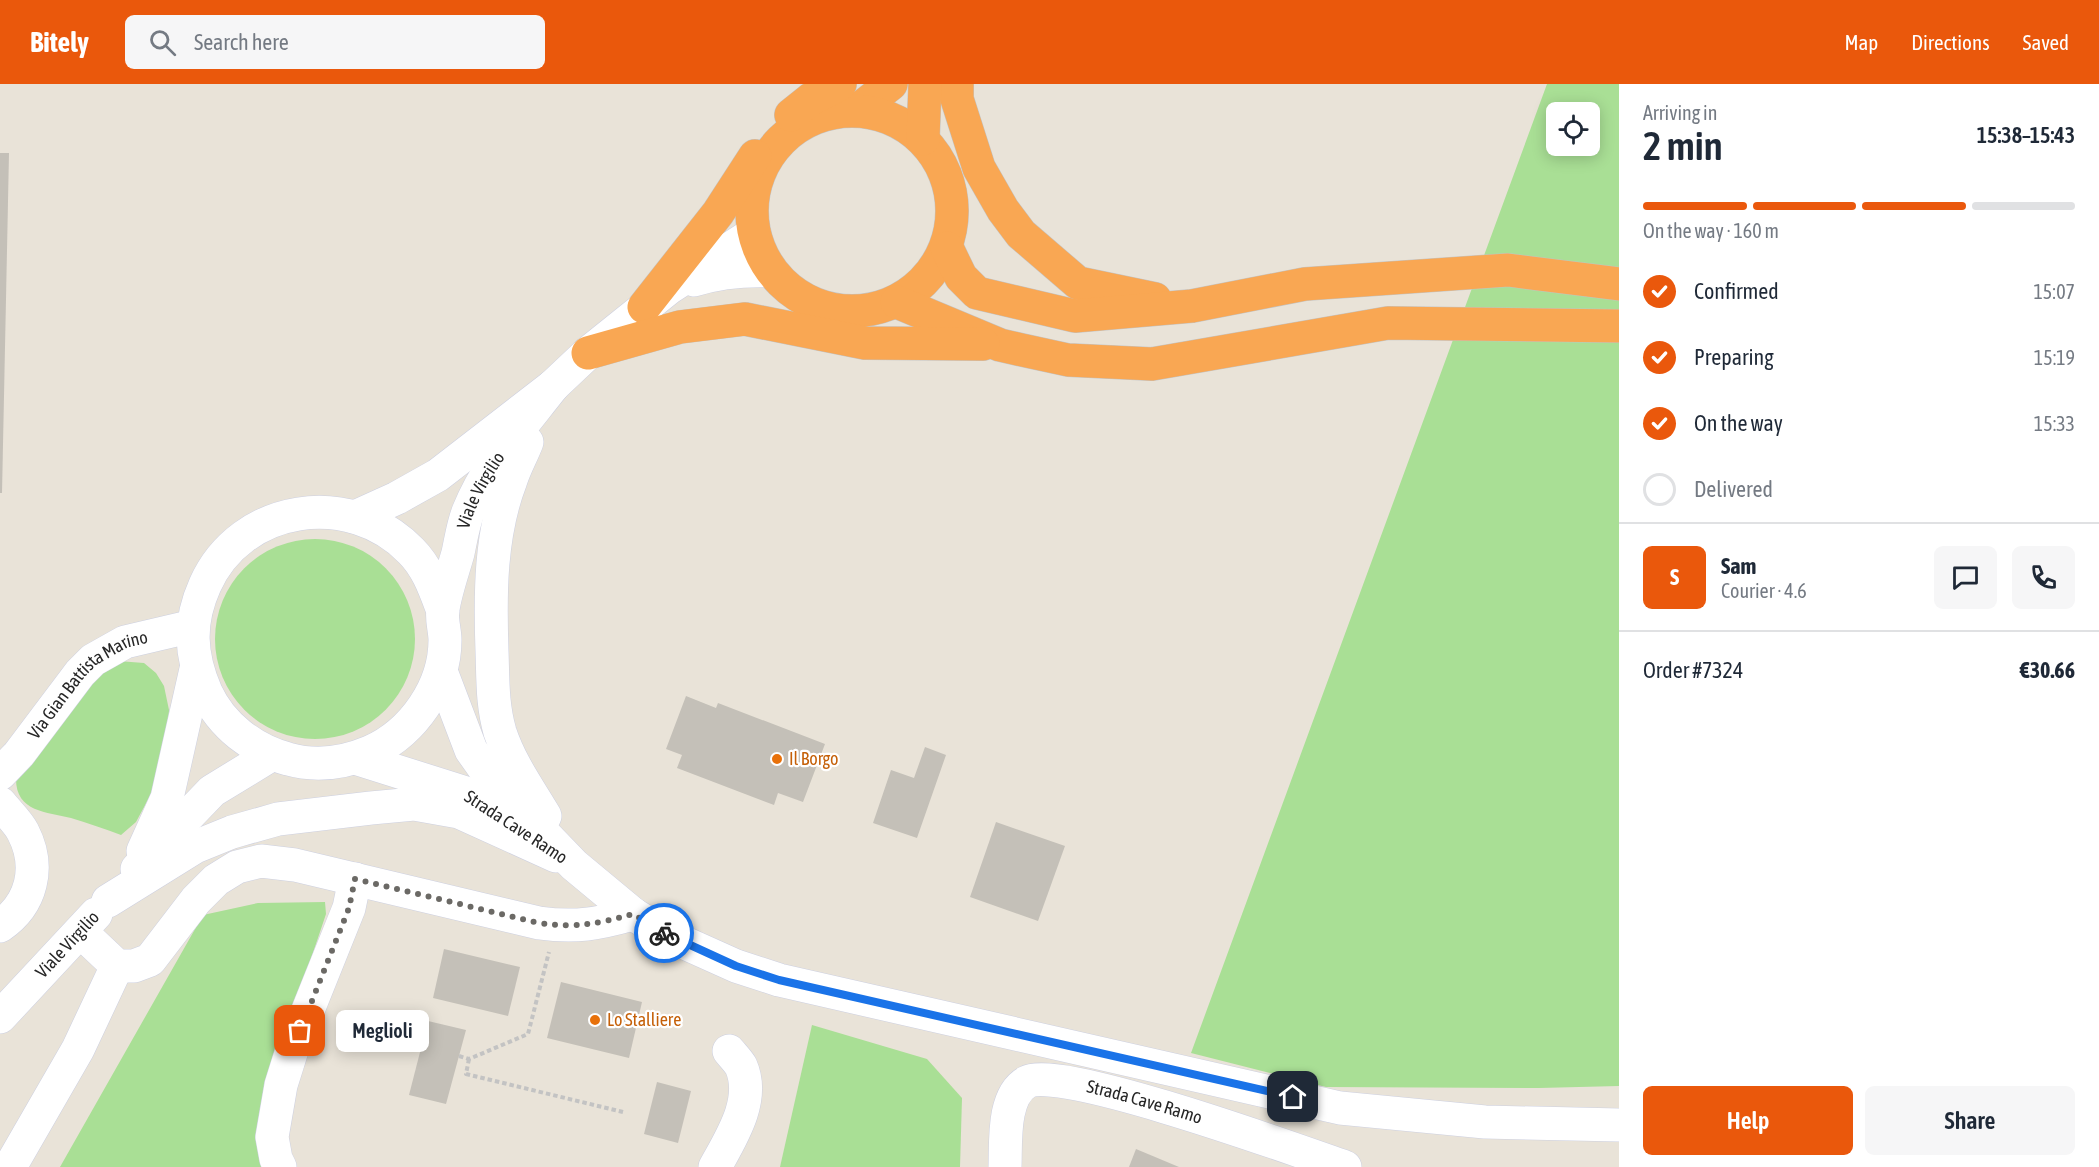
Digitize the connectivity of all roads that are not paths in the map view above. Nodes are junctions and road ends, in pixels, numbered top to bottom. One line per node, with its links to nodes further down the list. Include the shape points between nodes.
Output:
1 (840, 84): 11 (highway, via 811,99 774,129)
2 (891, 84): 5 (highway)
3 (925, 84): 6 (highway)
4 (957, 84): 13 (highway, via 957,99 979,168 1020,234 1078,283)
5 (858, 110): 6 (highway, via 893,119); 7 (highway, via 814,118 772,150 754,189)
6 (923, 139): 8 (highway, via 942,164 952,192 953,220)
7 (754, 233): 9 (highway); 11 (street, Viale Virgilio)
8 (947, 248): 12 (highway, via 933,272); 13 (highway, via 961,277 977,293 988,296 1076,316)
9 (771, 272): 11 (street, Viale Virgilio, via 715,273); 12 (highway, via 804,300 827,309 875,310)
10 (1619, 284): 13 (highway, via 1508,270 1305,284)
11 (657, 298): 16 (street, Viale Virgilio)
12 (897, 302): 15 (highway)
13 (1192, 306)
14 (1619, 326): 15 (highway, via 1388,323 1152,364 1068,360)
15 (1000, 345): 16 (highway, via 865,343 745,319 680,327)
16 (588, 354): 17 (street, Viale Virgilio)
17 (553, 386): 18 (street, Viale Virgilio, via 438,475); 19 (street, Viale Virgilio, via 495,461 468,513); 27 (street, via 510,481 497,531 491,617 494,704 511,759)
18 (355, 517): 19 (street, via 386,531 412,552 431,579); 20 (street, via 328,512 300,513 273,520 248,533 210,573)
19 (442, 611): 22 (street, via 445,641)
20 (193, 626): 21 (street); 25 (street, Via Gian Battista Marino, via 125,642 93,660)
21 (196, 669): 23 (street, via 212,705 238,734); 28 (street, Viale Virgilio, via 167,798)
22 (441, 671): 24 (street, via 428,700 409,725 384,746); 27 (street, Strada Cave Ramo, via 471,750 493,781)
23 (271, 755): 24 (street, via 299,762); 28 (street, Viale Virgilio, via 212,791)
24 (355, 758): 27 (street, Strada Cave Ramo, via 469,794)
25 (0, 774)
26 (0, 803): 32 (street, via 23,832 33,862 30,890 9,920)
27 (574, 865): 30 (street, via 459,812 414,804 278,819 232,832 195,847); 31 (street, Strada Cave Ramo)
28 (135, 871): 30 (street, Viale Virgilio)
29 (355, 879): 31 (street, via 539,923 600,924); 34 (street, via 261,861 237,867 216,880 196,900 150,960 134,966); 41 (street, via 349,908 281,1085 272,1137)
30 (108, 901): 33 (street, Viale Virgilio)
31 (633, 914): 38 (street, Strada Cave Ramo, via 703,952 779,980)
32 (0, 926)
33 (81, 932): 34 (street); 35 (street, Viale Virgilio)
34 (117, 966): 40 (street, via 78,1049)
35 (0, 1017)
36 (729, 1051): 42 (street, via 740,1065 745,1099)
37 (1619, 1106): 38 (street, Strada Cave Ramo)
38 (1340, 1108): 39 (street, Strada Cave Ramo, via 1485,1122)
39 (1619, 1125)
40 (10, 1167)
41 (280, 1167)
42 (715, 1167)
43 (1005, 1167): 44 (street, Strada Cave Ramo, via 1006,1129 1013,1099 1028,1081 1038,1078 1093,1086)
44 (1345, 1167)

